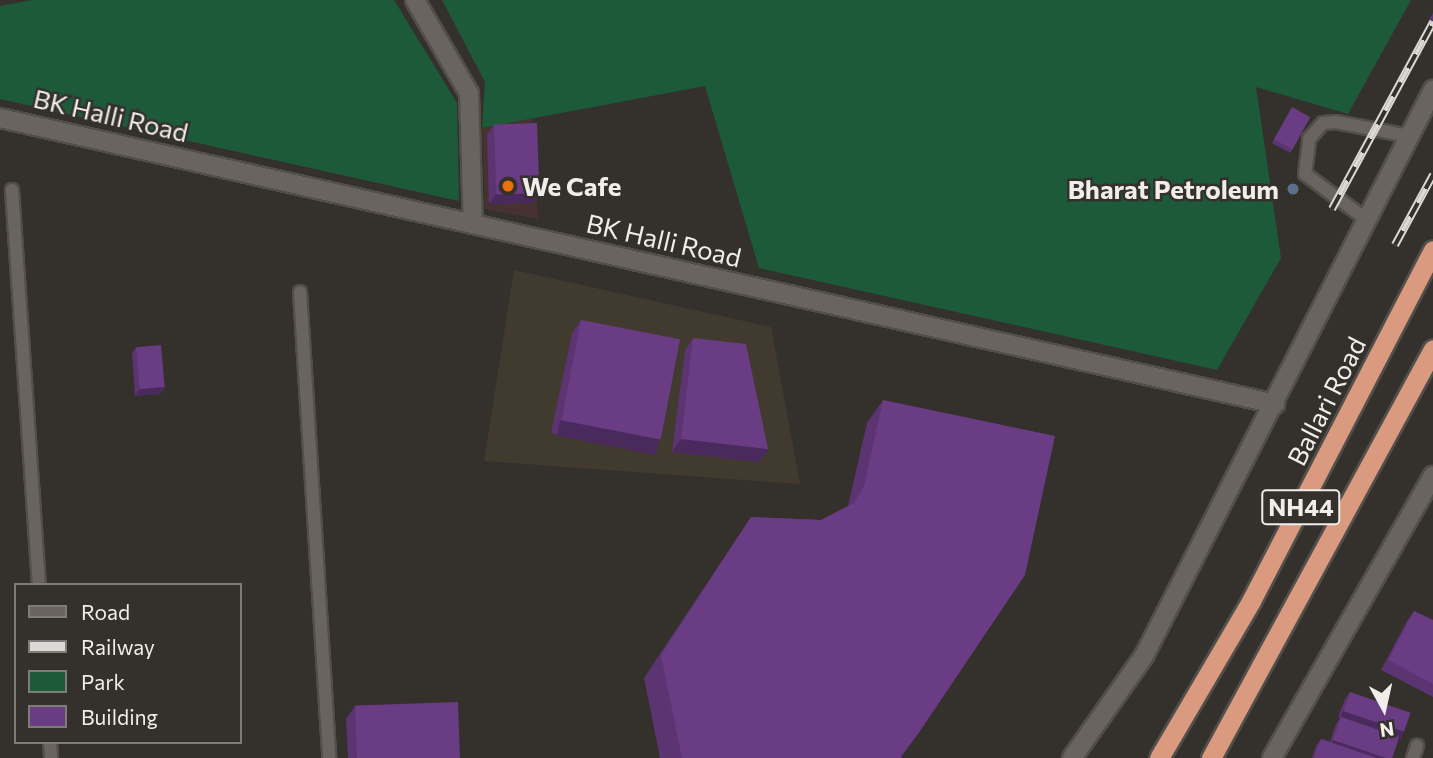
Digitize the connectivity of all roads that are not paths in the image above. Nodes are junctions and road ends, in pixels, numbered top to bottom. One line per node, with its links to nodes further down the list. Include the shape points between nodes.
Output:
1 (415, 0): 7 (street, via 469,93)
2 (1433, 90): 4 (street)
3 (0, 118): 7 (street, BK Halli Road)
4 (1409, 136): 6 (street); 6 (lane, via 1336,122 1323,123 1309,139 1305,174)
5 (12, 190): 13 (lane)
6 (1367, 220): 11 (street)
7 (473, 224): 11 (street, BK Halli Road)
8 (1433, 250): 16 (highway, Ballari Road / NH44, via 1251,601)
9 (300, 292): 14 (lane)
10 (1433, 349): 17 (highway, NH44)
11 (1275, 404): 15 (street, via 1144,656)
12 (1433, 476): 18 (street)
13 (39, 583)
14 (329, 758)
15 (1073, 758)
16 (1159, 758)
17 (1211, 758)
18 (1272, 758)

